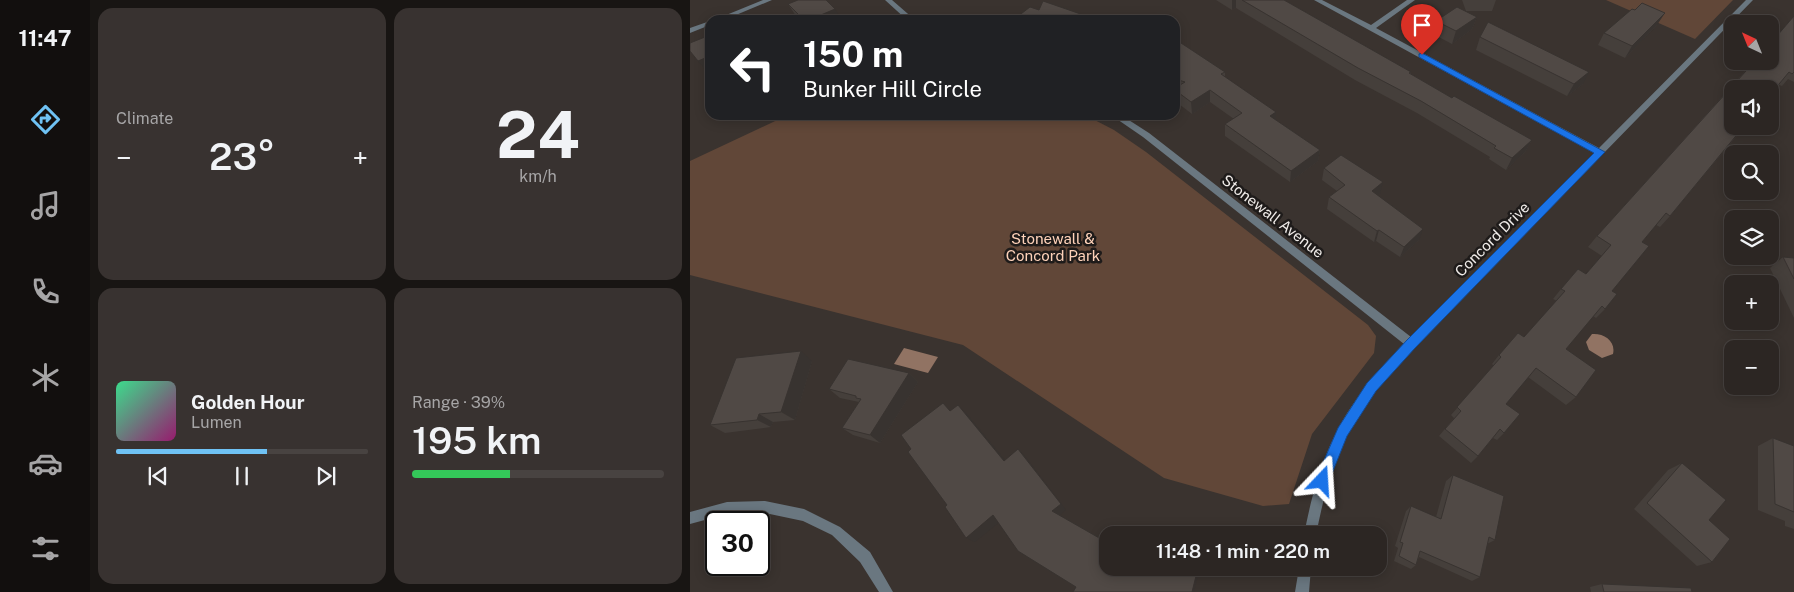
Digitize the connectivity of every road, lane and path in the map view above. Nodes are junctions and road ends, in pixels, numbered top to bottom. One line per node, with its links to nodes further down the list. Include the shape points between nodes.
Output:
1 (769, 0): 6 (street)
2 (888, 0): 7 (street)
3 (1317, 0): 9 (street)
4 (1412, 0): 9 (street)
5 (1750, 0): 12 (street, Concord Drive)
6 (731, 15)
7 (905, 15)
8 (705, 25): 10 (street)
9 (1370, 28): 12 (street)
10 (690, 31)
11 (1123, 120): 13 (street, Stonewall Avenue)
12 (1600, 152): 13 (street, Concord Drive)
13 (1411, 344): 15 (street, Concord Drive, via 1372,387 1342,432 1322,481)
14 (690, 518): 17 (street, via 728,508 765,507 804,515 836,531 865,557)
15 (1312, 526)
16 (1304, 576): 18 (street)
17 (886, 592)
18 (1302, 592)

